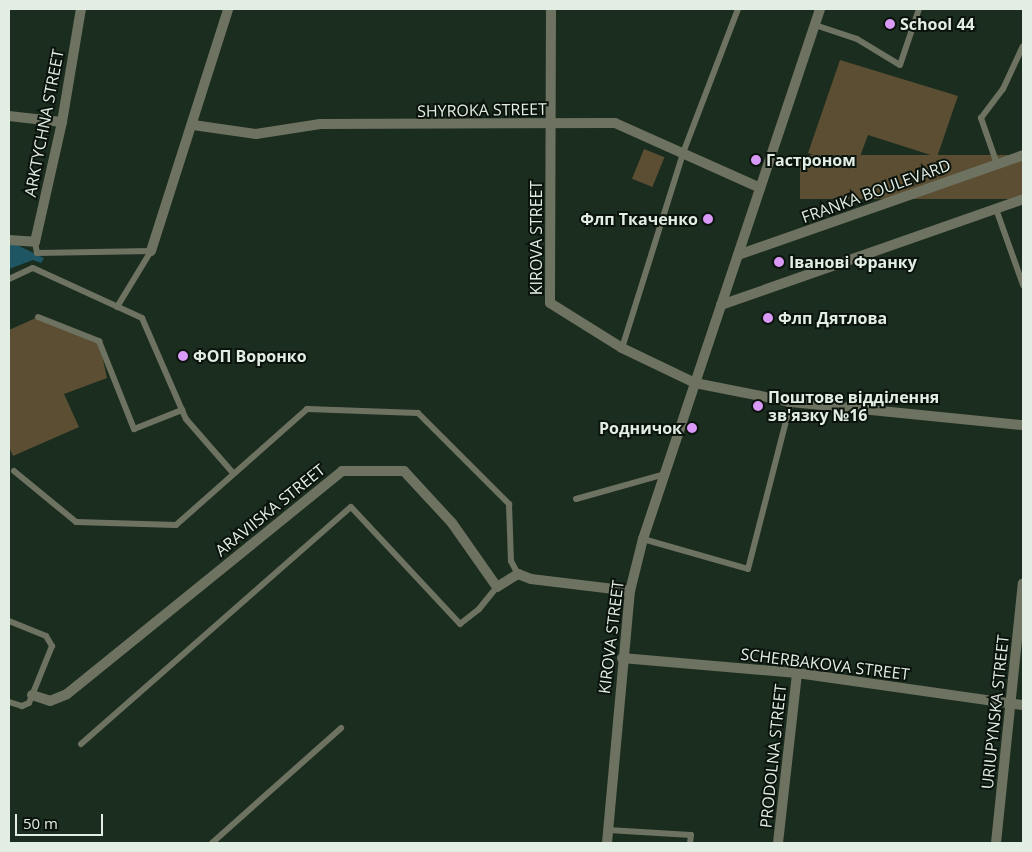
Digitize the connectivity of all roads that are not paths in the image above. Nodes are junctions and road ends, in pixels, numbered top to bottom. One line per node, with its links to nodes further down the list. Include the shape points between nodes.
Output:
1 (81, 9): 10 (street, ARKTYCHNA STREET)
2 (228, 9): 12 (street)
3 (551, 9): 11 (street, KIROVA STREET)
4 (738, 9): 13 (lane)
5 (820, 9): 7 (street, KIROVA STREET)
6 (919, 9): 7 (lane, via 900,64 857,39)
7 (815, 25): 16 (street, KIROVA STREET)
8 (1023, 46): 15 (lane, via 1003,89 981,118)
9 (9, 116): 10 (street)
10 (62, 122): 20 (street, ARKTYCHNA STREET)
11 (552, 123): 12 (street, SHYROKA STREET, via 320,124 256,134); 13 (street, SHYROKA STREET, via 615,123); 29 (street, KIROVA STREET, via 550,303)
12 (193, 124): 21 (street)
13 (683, 153): 16 (street, SHYROKA STREET); 29 (lane)
14 (1023, 155): 15 (street, FRANKA BOULEVARD)
15 (997, 164): 22 (street, FRANKA BOULEVARD)
16 (760, 188): 22 (street, KIROVA STREET)
17 (1023, 199): 18 (street)
18 (996, 209): 23 (lane); 26 (street)
19 (9, 240): 20 (street)
20 (35, 242): 21 (lane, via 37,253)
21 (151, 251): 27 (lane)
22 (738, 255): 26 (street, KIROVA STREET)
23 (1022, 275): 25 (lane)
24 (9, 279): 27 (lane, via 33,268)
25 (1023, 285)
26 (721, 305): 30 (street, KIROVA STREET)
27 (117, 307): 32 (lane, via 142,318)
28 (38, 317): 32 (lane, via 99,341 134,429)
29 (622, 348): 30 (street, KIROVA STREET)
30 (695, 383): 31 (street); 36 (street, KIROVA STREET)
31 (791, 402): 33 (street); 38 (lane, via 748,569)
32 (182, 410): 35 (lane)
33 (1023, 425)
34 (14, 471): 35 (lane, via 76,522 176,525)
35 (233, 473): 39 (lane, via 307,409 418,413 510,504 511,561)
36 (664, 474): 37 (lane); 38 (street, KIROVA STREET)
37 (576, 499)
38 (643, 539): 42 (street, KIROVA STREET)
39 (518, 574): 41 (street); 42 (street, via 531,579)
40 (1023, 584): 48 (street, URIUPYNSKA STREET)
41 (497, 587): 46 (street, ARAVIISKA STREET, via 452,523 404,471 342,471 67,694 50,701); 51 (lane, via 480,609 460,624 351,507)
42 (630, 590): 44 (street, KIROVA STREET)
43 (9, 622): 46 (lane, via 46,636 52,644)
44 (622, 658): 45 (street, SCHERBAKOVA STREET); 52 (street, KIROVA STREET)
45 (797, 673): 48 (street, SCHERBAKOVA STREET); 56 (street, PRODOLNA STREET)
46 (32, 695): 47 (lane, via 25,706)
47 (9, 702)
48 (1011, 702): 49 (street, SCHERBAKOVA STREET); 57 (street, URIUPYNSKA STREET)
49 (1023, 705)
50 (340, 728): 53 (lane)
51 (81, 744)
52 (608, 830): 54 (street, KIROVA STREET); 55 (lane, via 691,835)
53 (212, 843)
54 (607, 843)
55 (690, 843)
56 (778, 843)
57 (996, 843)

